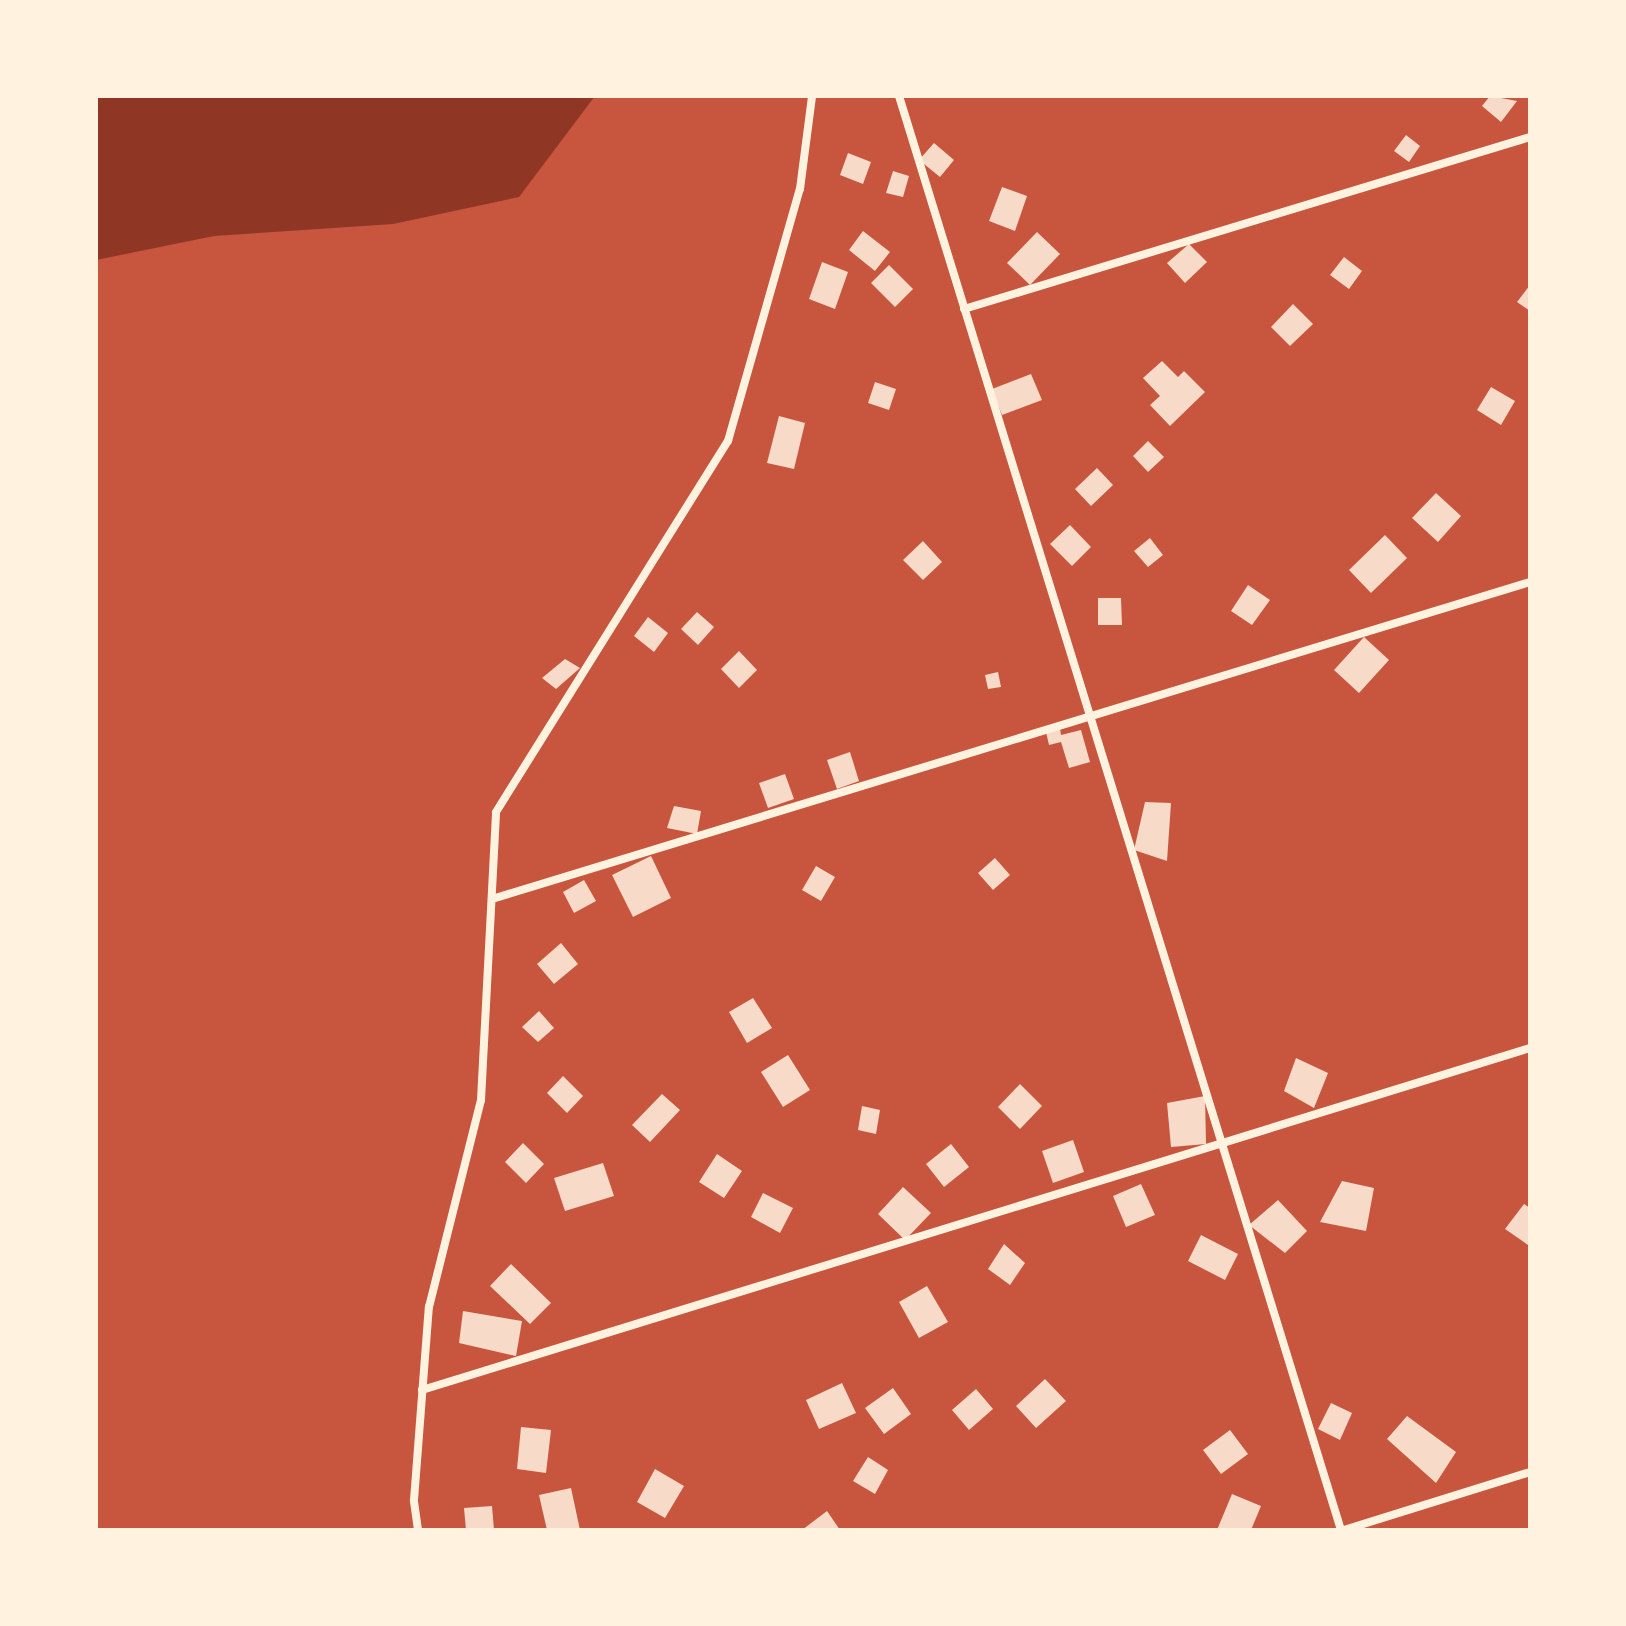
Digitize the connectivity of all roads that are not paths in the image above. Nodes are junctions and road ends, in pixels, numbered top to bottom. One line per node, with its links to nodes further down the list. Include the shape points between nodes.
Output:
1 (812, 96): 7 (street, via 800,189 728,441 496,812)
2 (899, 96): 4 (street)
3 (1530, 137): 4 (street)
4 (964, 309): 6 (street)
5 (1530, 582): 6 (street)
6 (1090, 716): 7 (street); 9 (street)
7 (492, 899): 10 (street, via 481,1100 429,1307)
8 (1530, 1048): 9 (street)
9 (1222, 1143): 10 (street); 13 (street)
10 (422, 1390): 12 (street, via 414,1500)
11 (1530, 1472): 13 (street)
12 (418, 1530)
13 (1343, 1530)

